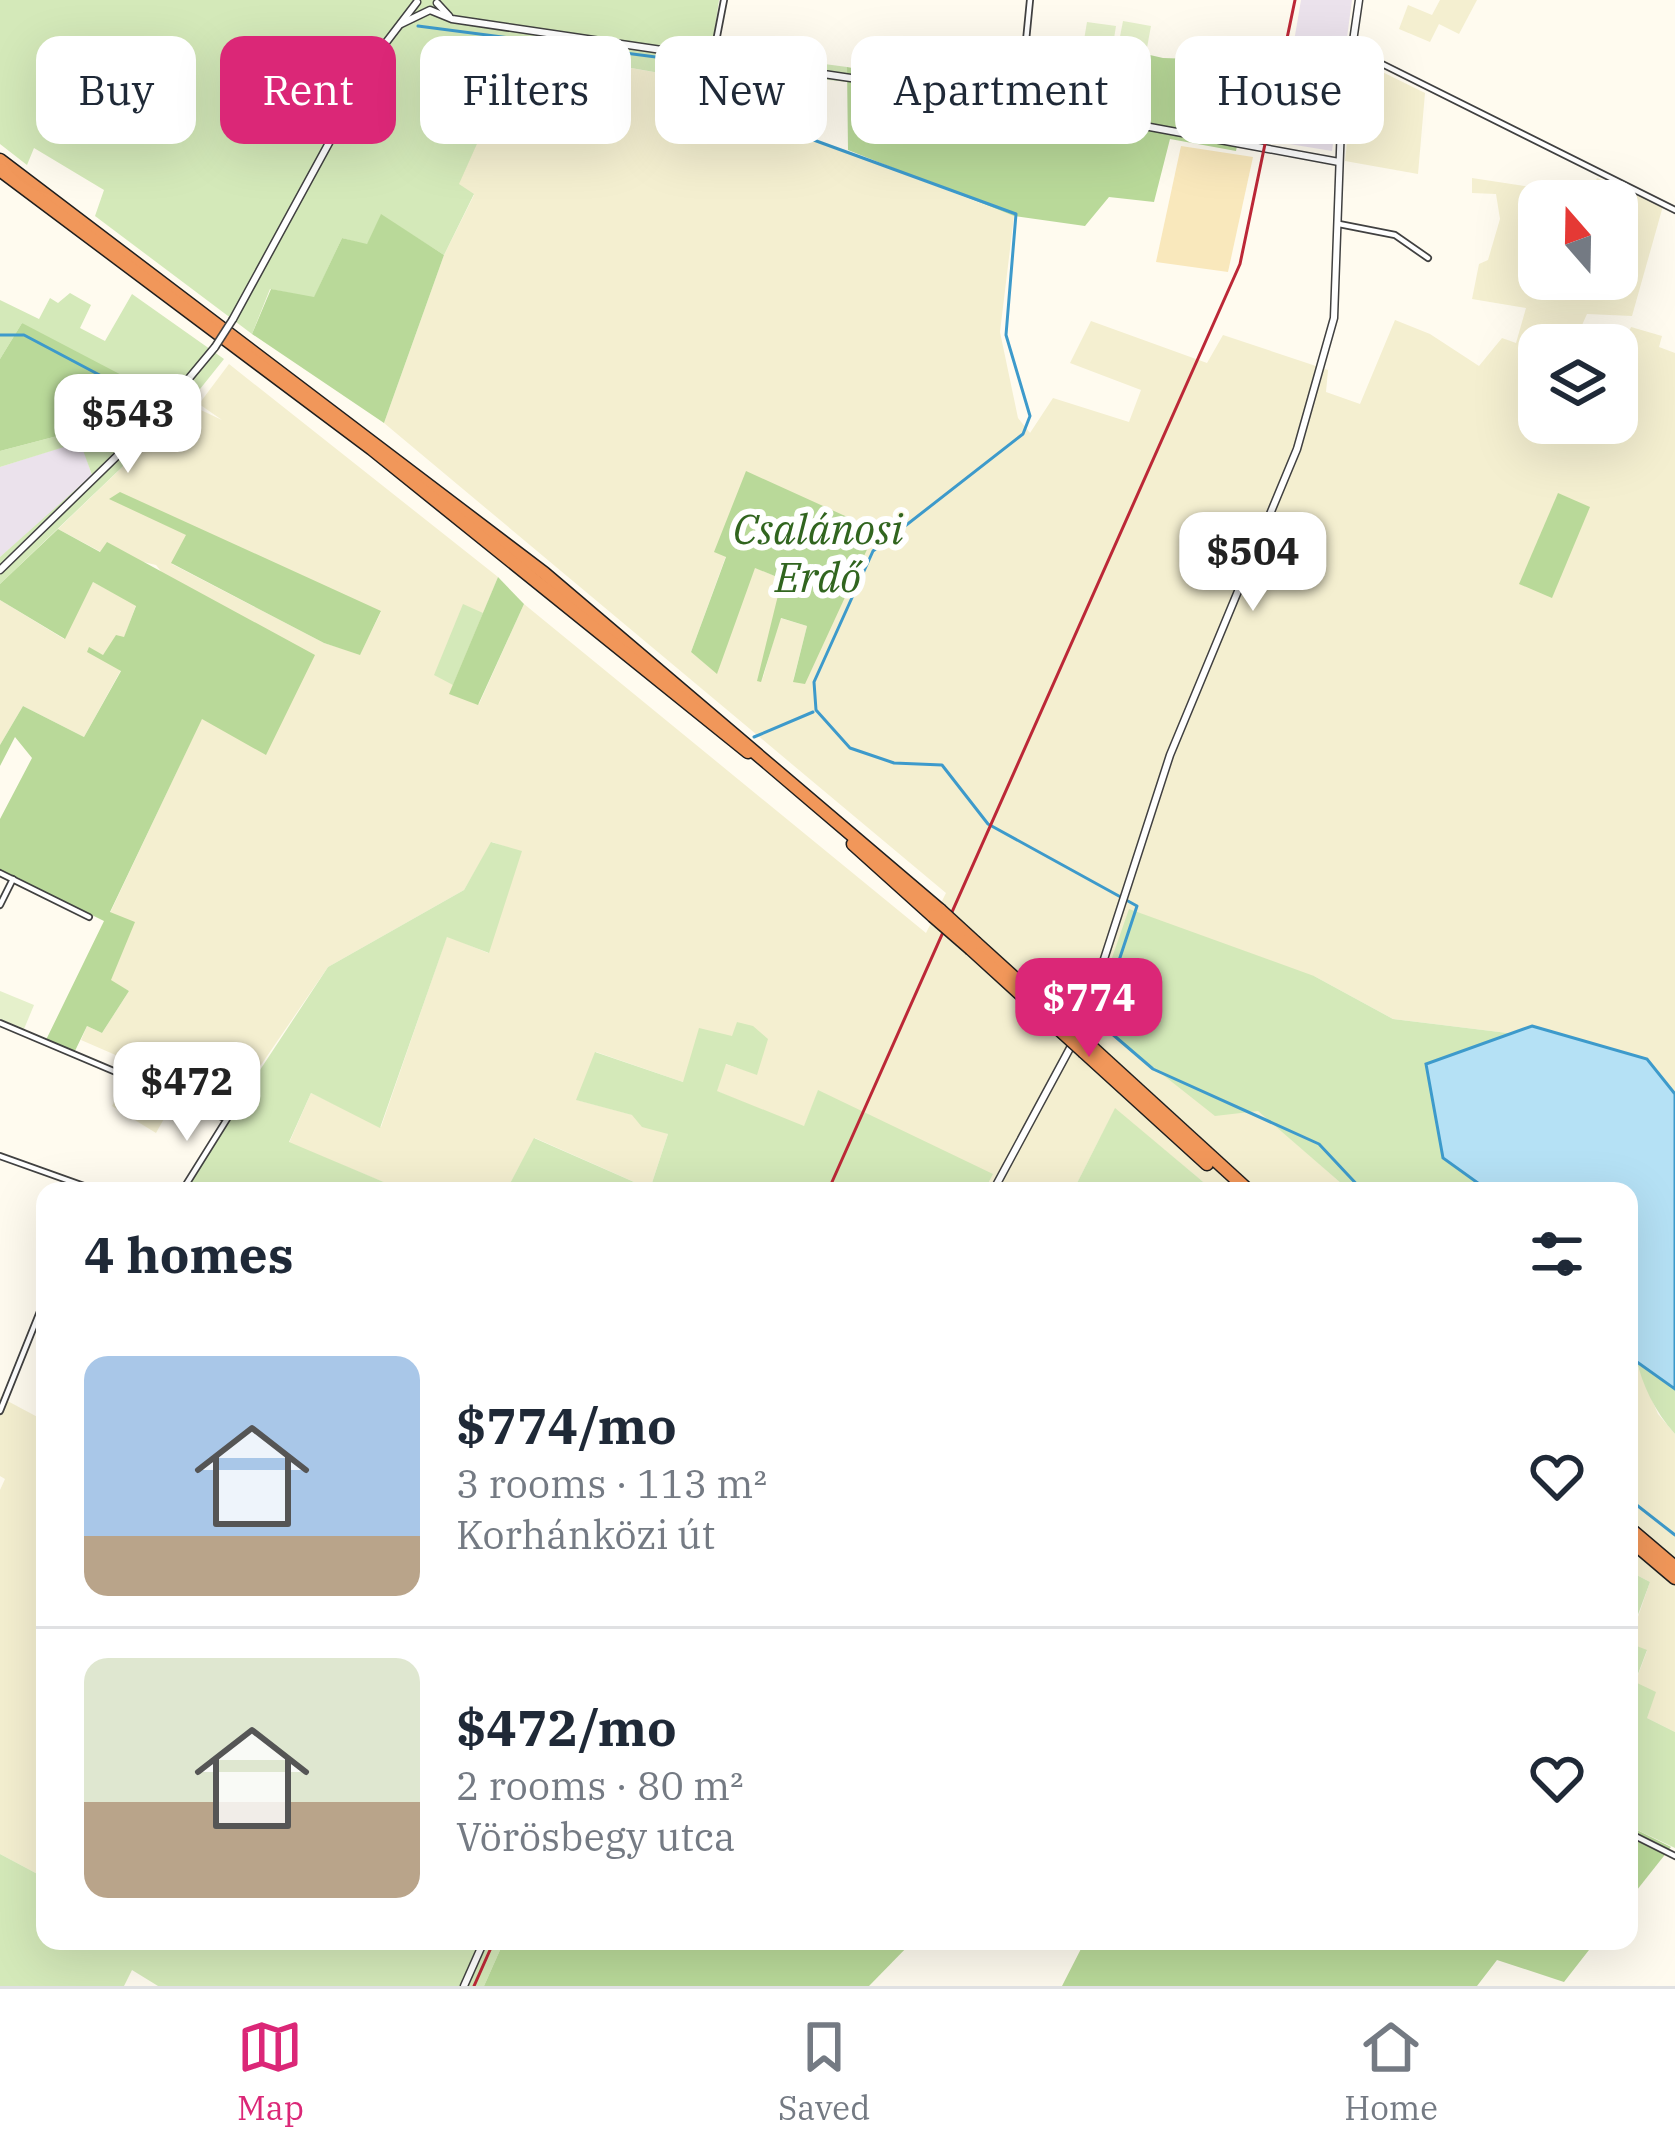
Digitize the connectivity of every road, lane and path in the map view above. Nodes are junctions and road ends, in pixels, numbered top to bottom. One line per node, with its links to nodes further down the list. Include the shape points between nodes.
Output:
1 (724, 0): 9 (street)
2 (1030, 0): 10 (street)
3 (1359, 0): 11 (street)
4 (417, 1): 6 (street); 8 (street)
5 (437, 1): 6 (street); 7 (street)
6 (428, 11): 7 (street); 8 (street)
7 (452, 19): 12 (street)
8 (401, 24): 22 (street, bridge, via 377,53 214,347 156,418)
9 (717, 36)
10 (1027, 36)
11 (1354, 36)
12 (655, 49)
13 (1384, 65): 19 (street)
14 (1151, 127): 17 (street)
15 (1341, 144): 17 (street)
16 (0, 160): 26 (highway, via 544,572)
17 (1339, 162): 20 (street)
18 (5, 176): 26 (highway, via 538,579)
19 (1675, 210)
20 (1337, 224): 21 (street, via 1395,235); 33 (street, via 1334,318 1289,475 1170,755 1083,1024)
21 (1428, 257)
22 (0, 570)
23 (0, 873): 24 (street)
24 (14, 879): 25 (street); 27 (street)
25 (0, 905)
26 (936, 913): 29 (highway, bridge)
27 (89, 917)
28 (0, 1023): 32 (street, via 226,1119)
29 (1086, 1048): 34 (highway); 35 (highway)
30 (0, 1156): 31 (street)
31 (66, 1182)
32 (188, 1182)
33 (998, 1182)
34 (1227, 1182)
35 (1239, 1182)
36 (36, 1323): 38 (street)
37 (0, 1379): 38 (street)
38 (13, 1384): 39 (street)
39 (0, 1411)
40 (1638, 1536): 42 (highway)
41 (1638, 1547): 43 (highway)
42 (1675, 1567)
43 (1675, 1578)
44 (1638, 1838): 45 (street)
45 (1675, 1856)
46 (480, 1950): 47 (street)
47 (464, 1986)

